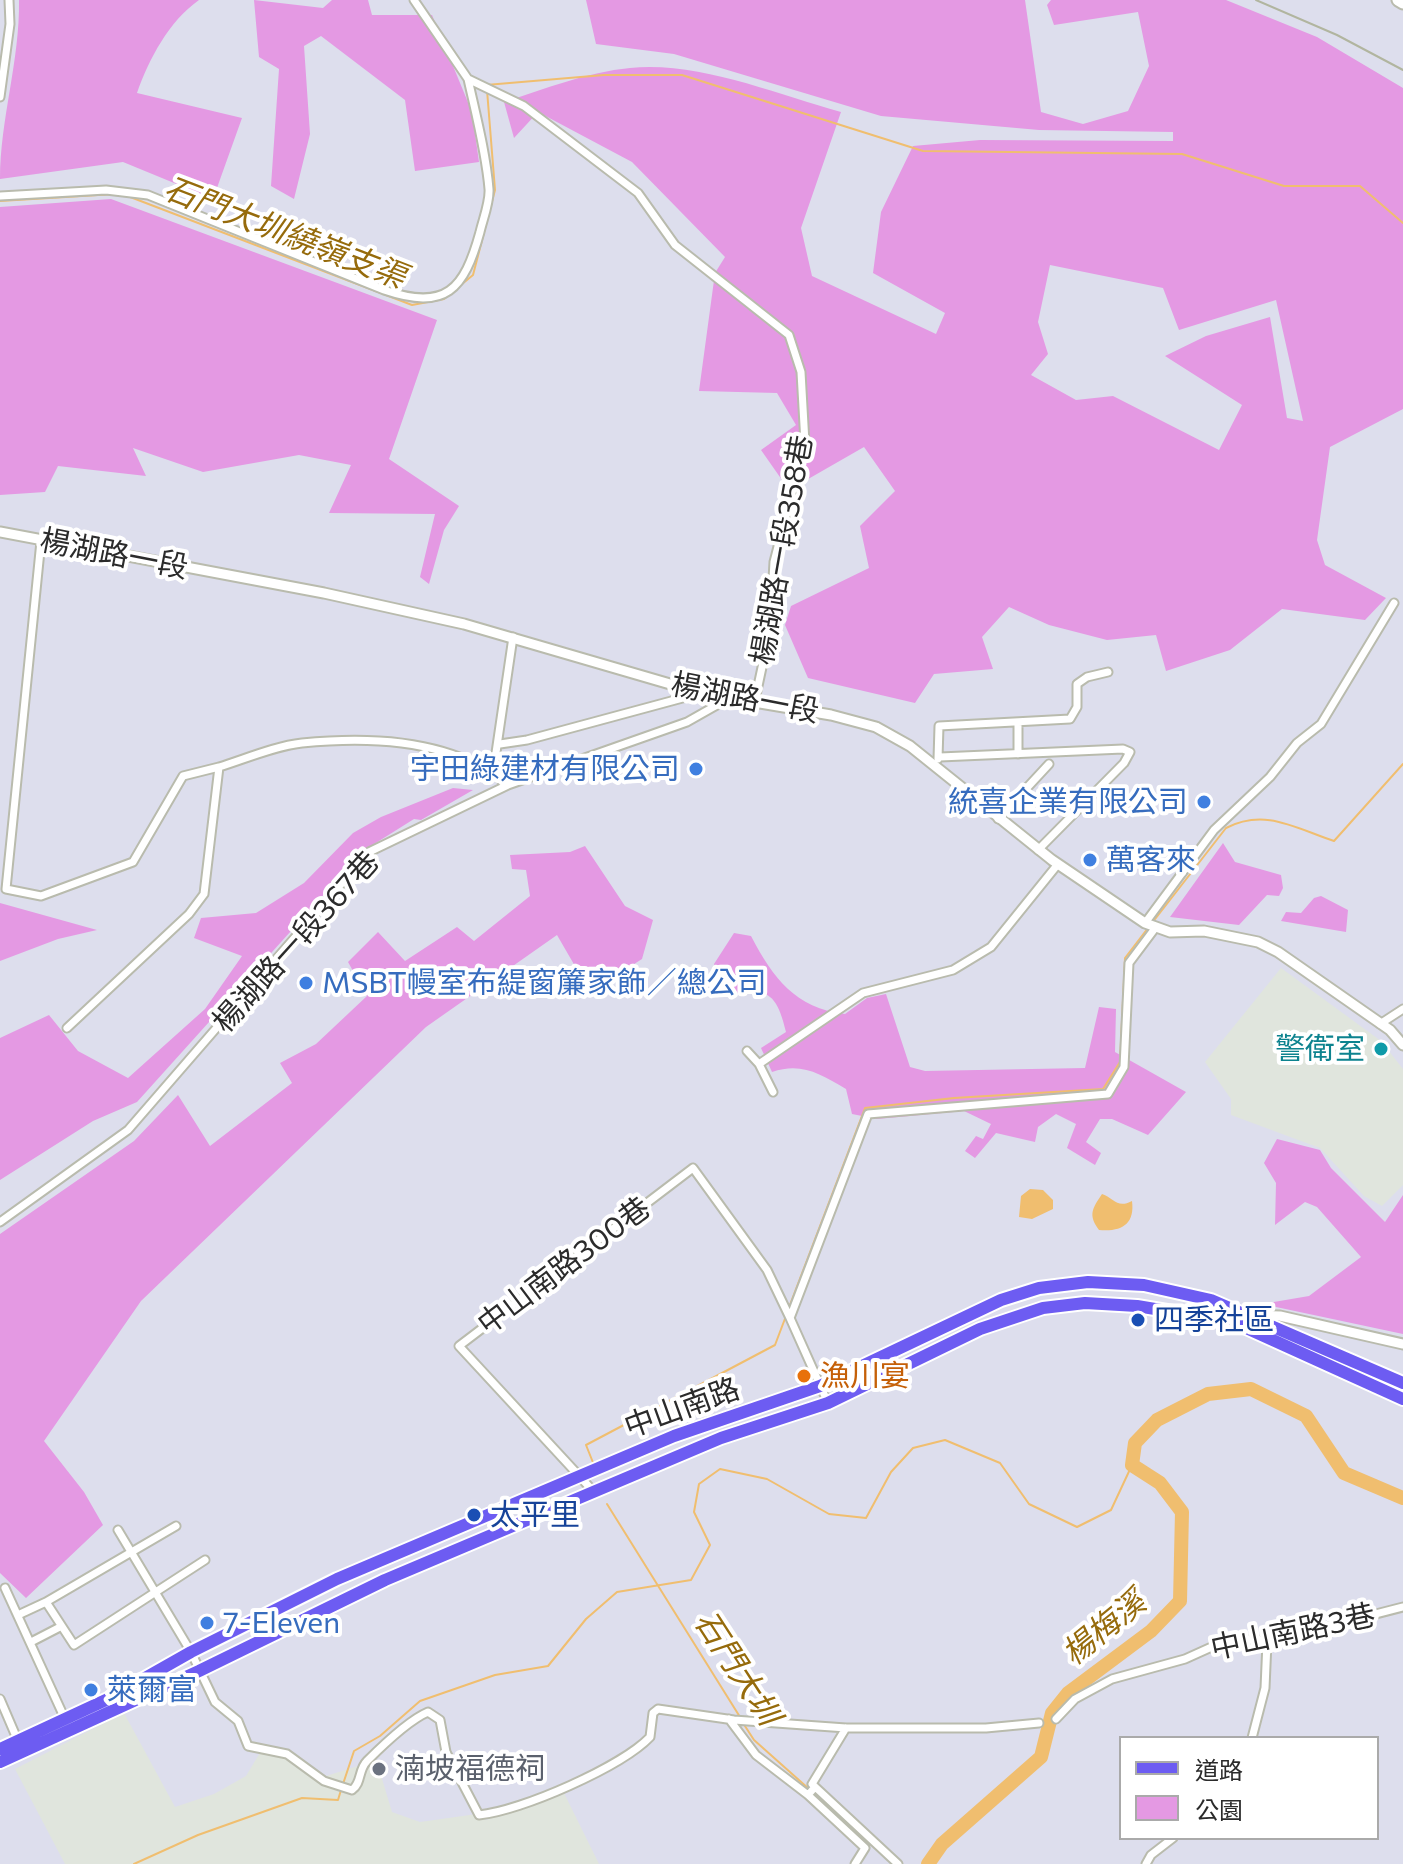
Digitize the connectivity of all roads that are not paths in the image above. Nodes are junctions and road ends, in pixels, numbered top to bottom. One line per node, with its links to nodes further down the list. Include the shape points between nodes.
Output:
1 (9, 0): 4 (street)
2 (414, 0): 3 (street, 楊湖路一段358巷)
3 (468, 79): 5 (street, via 490,193 469,269 448,293 436,298 409,298 384,290 148,195 106,190); 13 (street, 楊湖路一段358巷, via 524,106 638,193 675,245 794,344 805,443 774,562 770,630)
4 (0, 97)
5 (0, 196)
6 (0, 532): 7 (street, 楊湖路一段)
7 (41, 541): 9 (street, 楊湖路一段, via 324,593); 19 (street, via 6,889 41,896 133,862 183,776)
8 (1394, 603): 25 (street, via 1321,724 1214,830)
9 (513, 637): 11 (street, 楊湖路一段); 15 (street)
10 (1108, 672): 14 (street, via 1077,684 1077,707 1070,719)
11 (701, 693): 12 (street, 楊湖路一段); 15 (street)
12 (720, 694): 13 (street, 楊湖路一段); 21 (street, 楊湖路一段367巷, via 717,705 687,722)
13 (755, 700): 17 (street, 楊湖路一段, via 876,727)
14 (1018, 724): 16 (street); 17 (street, via 939,726)
15 (500, 744): 20 (street)
16 (1018, 754): 17 (street); 23 (street, via 1130,752)
17 (937, 760): 22 (street, 楊湖路一段)
18 (1049, 764): 22 (street)
19 (219, 767): 20 (street, via 299,743 410,741); 28 (street, via 204,894)
20 (493, 773): 21 (street)
21 (508, 785): 33 (street, 楊湖路一段367巷, via 369,852 128,1130)
22 (998, 819): 23 (street, 楊湖路一段)
23 (1038, 850): 24 (street, 楊湖路一段)
24 (1058, 864): 25 (street, 楊湖路一段); 31 (street, via 991,947 953,970 863,993)
25 (1151, 925): 27 (street, 楊湖路一段, via 1258,942); 34 (street, via 1129,963 1124,1067 1108,1094 868,1114)
26 (1403, 1009): 27 (street)
27 (1380, 1024): 29 (street, 楊湖路一段)
28 (67, 1028)
29 (1403, 1045)
30 (747, 1051): 31 (street)
31 (759, 1064): 32 (street)
32 (773, 1092)
33 (0, 1222)
34 (789, 1314): 39 (street); 42 (street, 中山南路300巷, via 743,1234 693,1168 459,1346)
35 (1248, 1315): 36 (street); 37 (street, via 1280,1316); 38 (main road, 中山南路); 39 (main road, 中山南路, via 1211,1300 1144,1285 1088,1282 1039,1288 1001,1300)
36 (1233, 1322): 40 (main road, 中山南路); 41 (main road, 中山南路, via 1137,1306 1085,1303 1043,1308 980,1329)
37 (1403, 1344)
38 (1403, 1383)
39 (820, 1386): 41 (street); 42 (main road, 中山南路, via 674,1436)
40 (1403, 1399)
41 (828, 1403): 43 (main road, 中山南路, via 721,1438)
42 (577, 1477): 43 (street, 中山南路300巷); 56 (main road, 中山南路, via 337,1579)
43 (594, 1492): 57 (main road, 中山南路, via 385,1580)
44 (176, 1526): 46 (street)
45 (118, 1530): 46 (street)
46 (131, 1551): 49 (street); 50 (street)
47 (205, 1560): 49 (street)
48 (5, 1588): 52 (street)
49 (157, 1592): 53 (street, via 74,1645); 56 (street)
50 (46, 1602): 52 (street); 53 (street)
51 (1403, 1607): 55 (street, 中山南路3巷)
52 (18, 1615): 54 (street)
53 (60, 1627): 54 (street)
54 (31, 1642): 59 (street)
55 (1267, 1642): 60 (street, 中山南路3巷, via 1216,1645 1112,1679 1075,1699); 64 (street, via 1265,1688)
56 (191, 1652): 57 (street); 59 (main road, 中山南路)
57 (199, 1671): 61 (street, via 215,1702 238,1721 248,1746 287,1754 324,1781 352,1790 366,1761 413,1718 428,1712 440,1720 446,1752 479,1815 516,1807 630,1754 650,1737 658,1709); 67 (main road, 中山南路)
58 (0, 1699): 65 (street)
59 (65, 1719): 65 (main road, 中山南路)
60 (1056, 1719)
61 (732, 1720): 63 (street); 69 (street, via 756,1755)
62 (1039, 1723): 63 (street)
63 (846, 1728): 68 (street, via 812,1784)
64 (1253, 1736)
65 (18, 1741): 66 (main road, 中山南路)
66 (0, 1749)
67 (0, 1762)
68 (815, 1787): 69 (street); 72 (street)
69 (808, 1795): 71 (street, via 865,1848)
70 (1170, 1840): 73 (street)
71 (855, 1864)
72 (898, 1864)
73 (1146, 1864)

